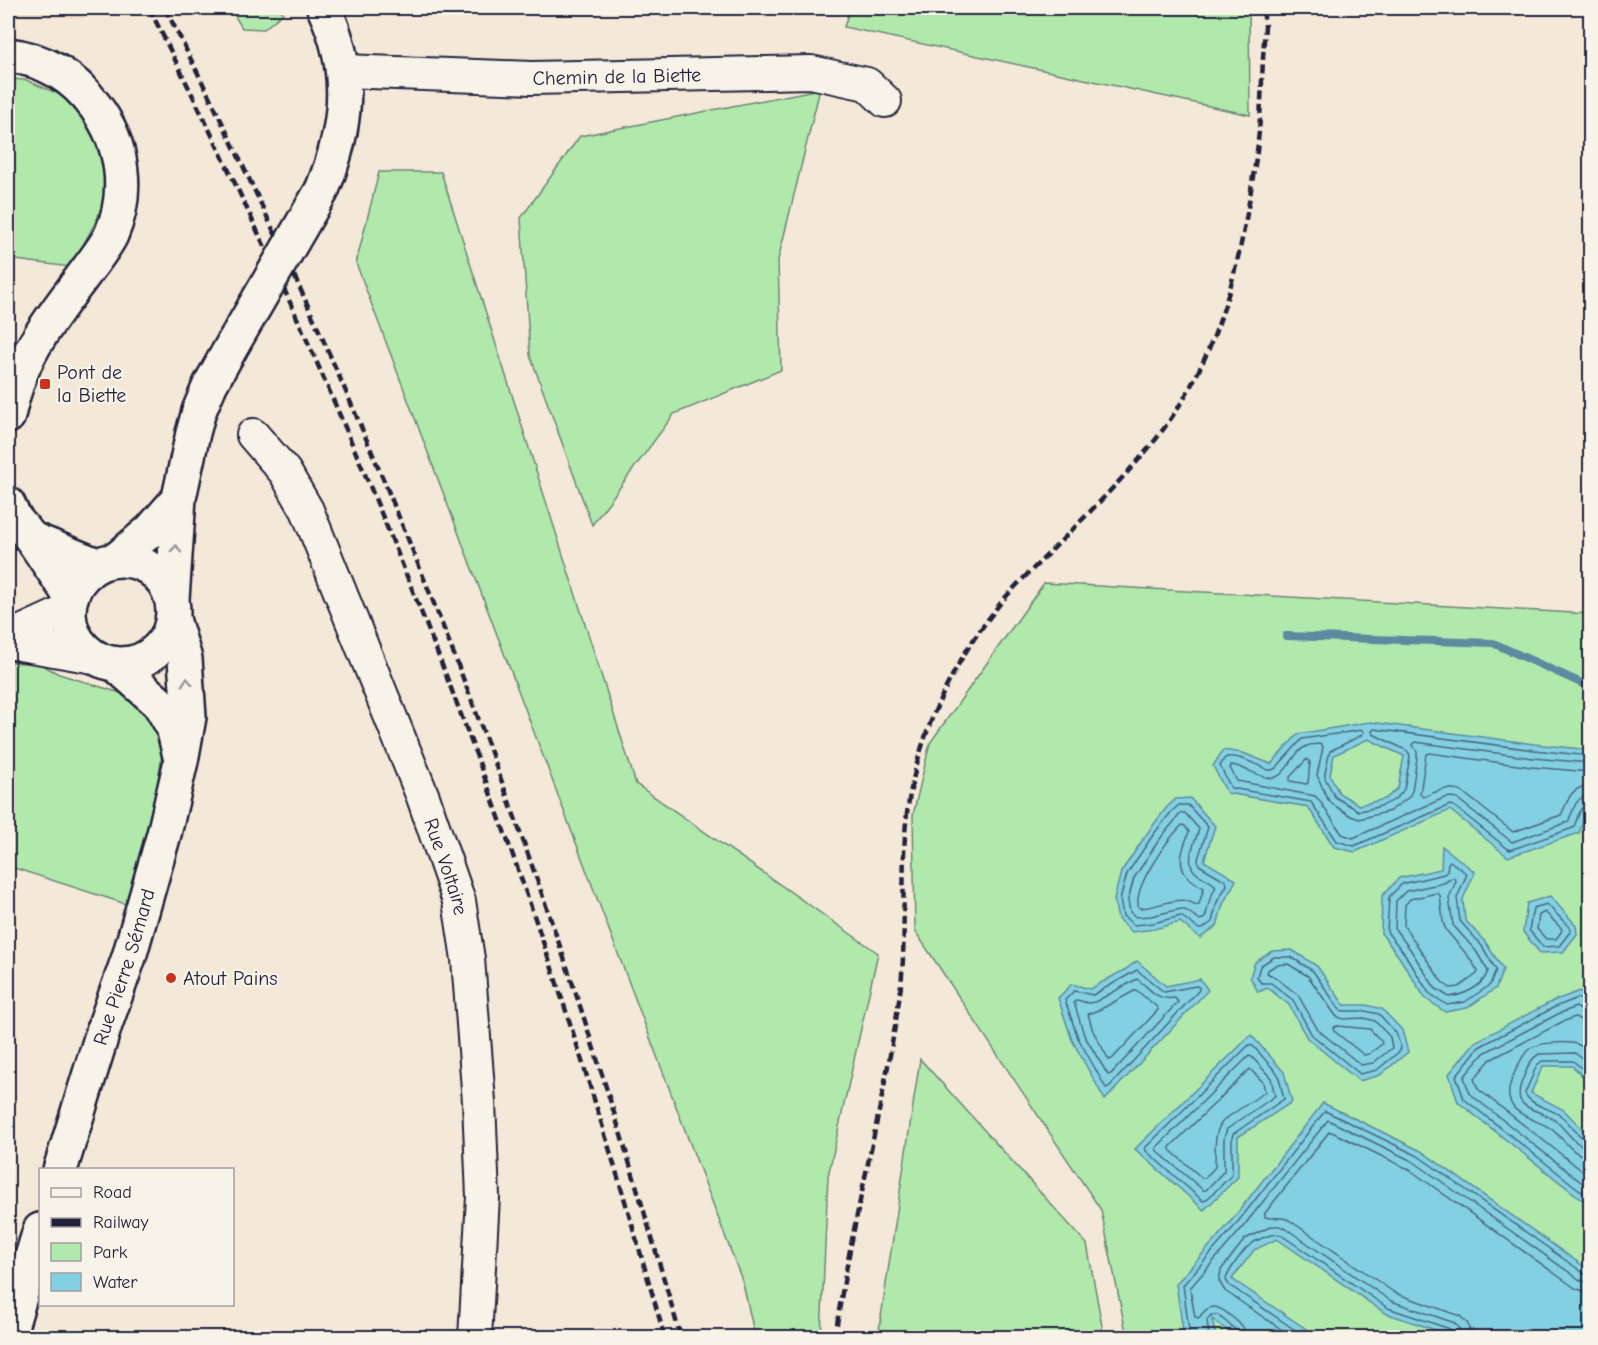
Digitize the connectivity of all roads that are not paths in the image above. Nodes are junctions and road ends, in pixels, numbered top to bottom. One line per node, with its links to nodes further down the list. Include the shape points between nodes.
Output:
1 (324, 8): 3 (main road)
2 (8, 55): 5 (main road, via 43,64 85,93 111,130 120,159 122,190 110,236 39,336 17,383)
3 (343, 70): 4 (street, Chemin de la Biette, via 532,78 811,72 867,84); 7 (main road, bridge, via 343,111 333,164 322,190 210,385 199,411)
4 (885, 101)
5 (8, 416)
6 (253, 435): 20 (street, Rue Voltaire, via 285,472 307,510 423,797 459,901 468,959 483,1197)
7 (179, 498): 10 (main road, via 152,530); 12 (main road, one-way to 7)
8 (8, 504): 9 (main road)
9 (32, 539): 10 (main road); 11 (main road)
10 (107, 562): 11 (main road, via 85,573 76,584); 12 (main road, via 132,560 146,565 167,586)
11 (70, 604): 13 (street); 15 (main road, via 75,637 83,648)
12 (173, 609): 15 (main road, via 168,635 146,658 130,663); 16 (main road, Rue Pierre Sémard, one-way to 12, via 189,717 185,659)
13 (8, 638)
14 (8, 642): 15 (street)
15 (104, 660): 16 (main road, Rue Pierre Sémard, via 159,703 173,727)
16 (181, 761): 17 (main road, Rue Pierre Sémard, via 129,957)
17 (61, 1168)
18 (39, 1233): 19 (main road)
19 (8, 1337)
20 (475, 1338)

